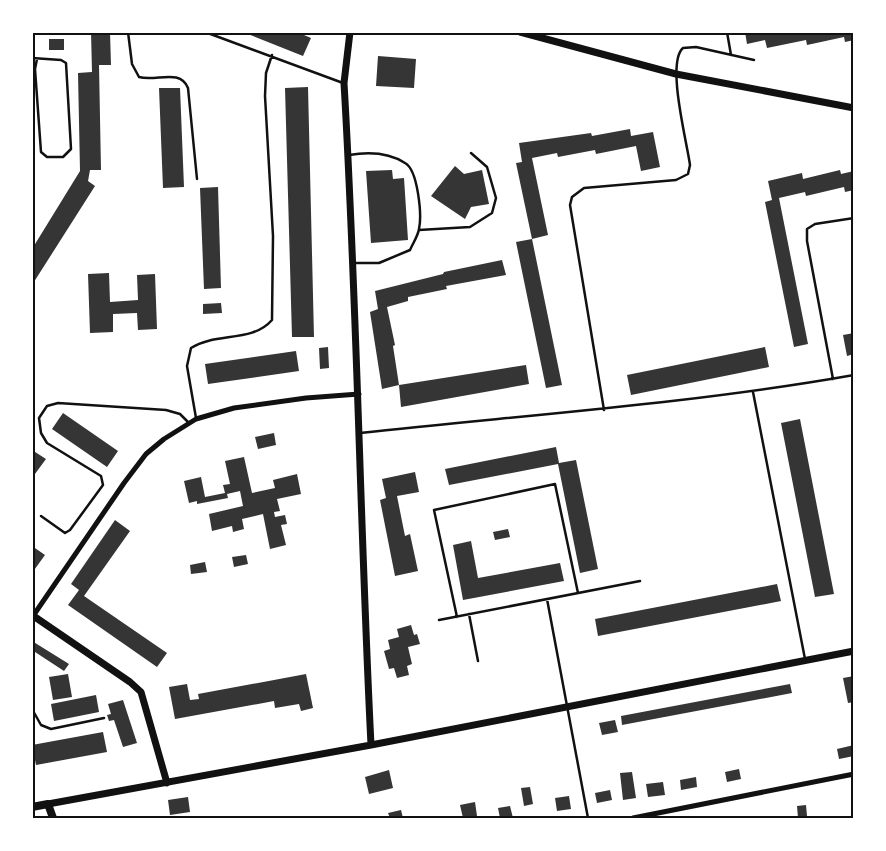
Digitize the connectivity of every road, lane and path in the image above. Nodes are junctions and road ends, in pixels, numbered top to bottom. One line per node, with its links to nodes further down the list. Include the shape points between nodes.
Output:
1 (128, 32): 16 (lane, via 132,64 139,77 180,76 186,81)
2 (205, 32): 6 (lane)
3 (350, 32): 12 (street)
4 (520, 32): 11 (street)
5 (727, 32): 7 (lane)
6 (272, 55): 12 (lane); 25 (lane, via 264,96 273,236 272,320 260,331 215,339 191,348 187,366)
7 (731, 55): 10 (lane); 11 (lane, via 686,46 680,50)
8 (32, 58): 9 (lane)
9 (38, 60): 9 (lane, via 62,60 67,65 72,149 63,157 47,157 40,152)
10 (754, 60)
11 (676, 74): 13 (street); 24 (lane, via 690,164 688,174 676,180 584,188 572,197 570,205)
12 (344, 83): 15 (street)
13 (854, 108)
14 (471, 153): 18 (lane, via 487,167 496,198 492,213 470,227)
15 (349, 155): 18 (lane, via 367,152 407,163 420,207); 19 (street)
16 (197, 179)
17 (854, 218): 21 (lane, via 815,224 807,229)
18 (419, 230): 19 (lane, via 410,250 379,263)
19 (353, 263): 23 (street)
20 (854, 376): 21 (lane)
21 (833, 379): 22 (lane)
22 (753, 392): 24 (lane); 37 (lane)
23 (359, 394): 25 (street, via 234,408); 27 (street)
24 (604, 410): 27 (lane)
25 (196, 419): 26 (street)
26 (189, 423): 28 (lane, via 180,414 166,410 58,403 47,406 39,418 47,443 101,476 103,484 65,533); 33 (street, via 146,454)
27 (360, 433): 42 (street, via 362,577)
28 (41, 516)
29 (640, 581): 30 (lane)
30 (578, 593): 31 (lane); 34 (lane, via 555,484 434,510)
31 (547, 599): 32 (lane); 39 (lane)
32 (469, 614): 34 (lane); 38 (lane)
33 (33, 616): 44 (street, via 141,692)
34 (457, 616): 35 (lane)
35 (439, 620)
36 (854, 650): 37 (street)
37 (805, 660): 39 (street)
38 (478, 661)
39 (568, 706): 42 (street); 48 (lane)
40 (32, 709): 41 (lane, via 41,724 51,729)
41 (104, 718)
42 (371, 745): 44 (street)
43 (854, 774): 49 (street)
44 (167, 783): 45 (street)
45 (48, 804): 46 (main road); 47 (main road)
46 (32, 807)
47 (53, 818)
48 (588, 818)
49 (633, 818)

